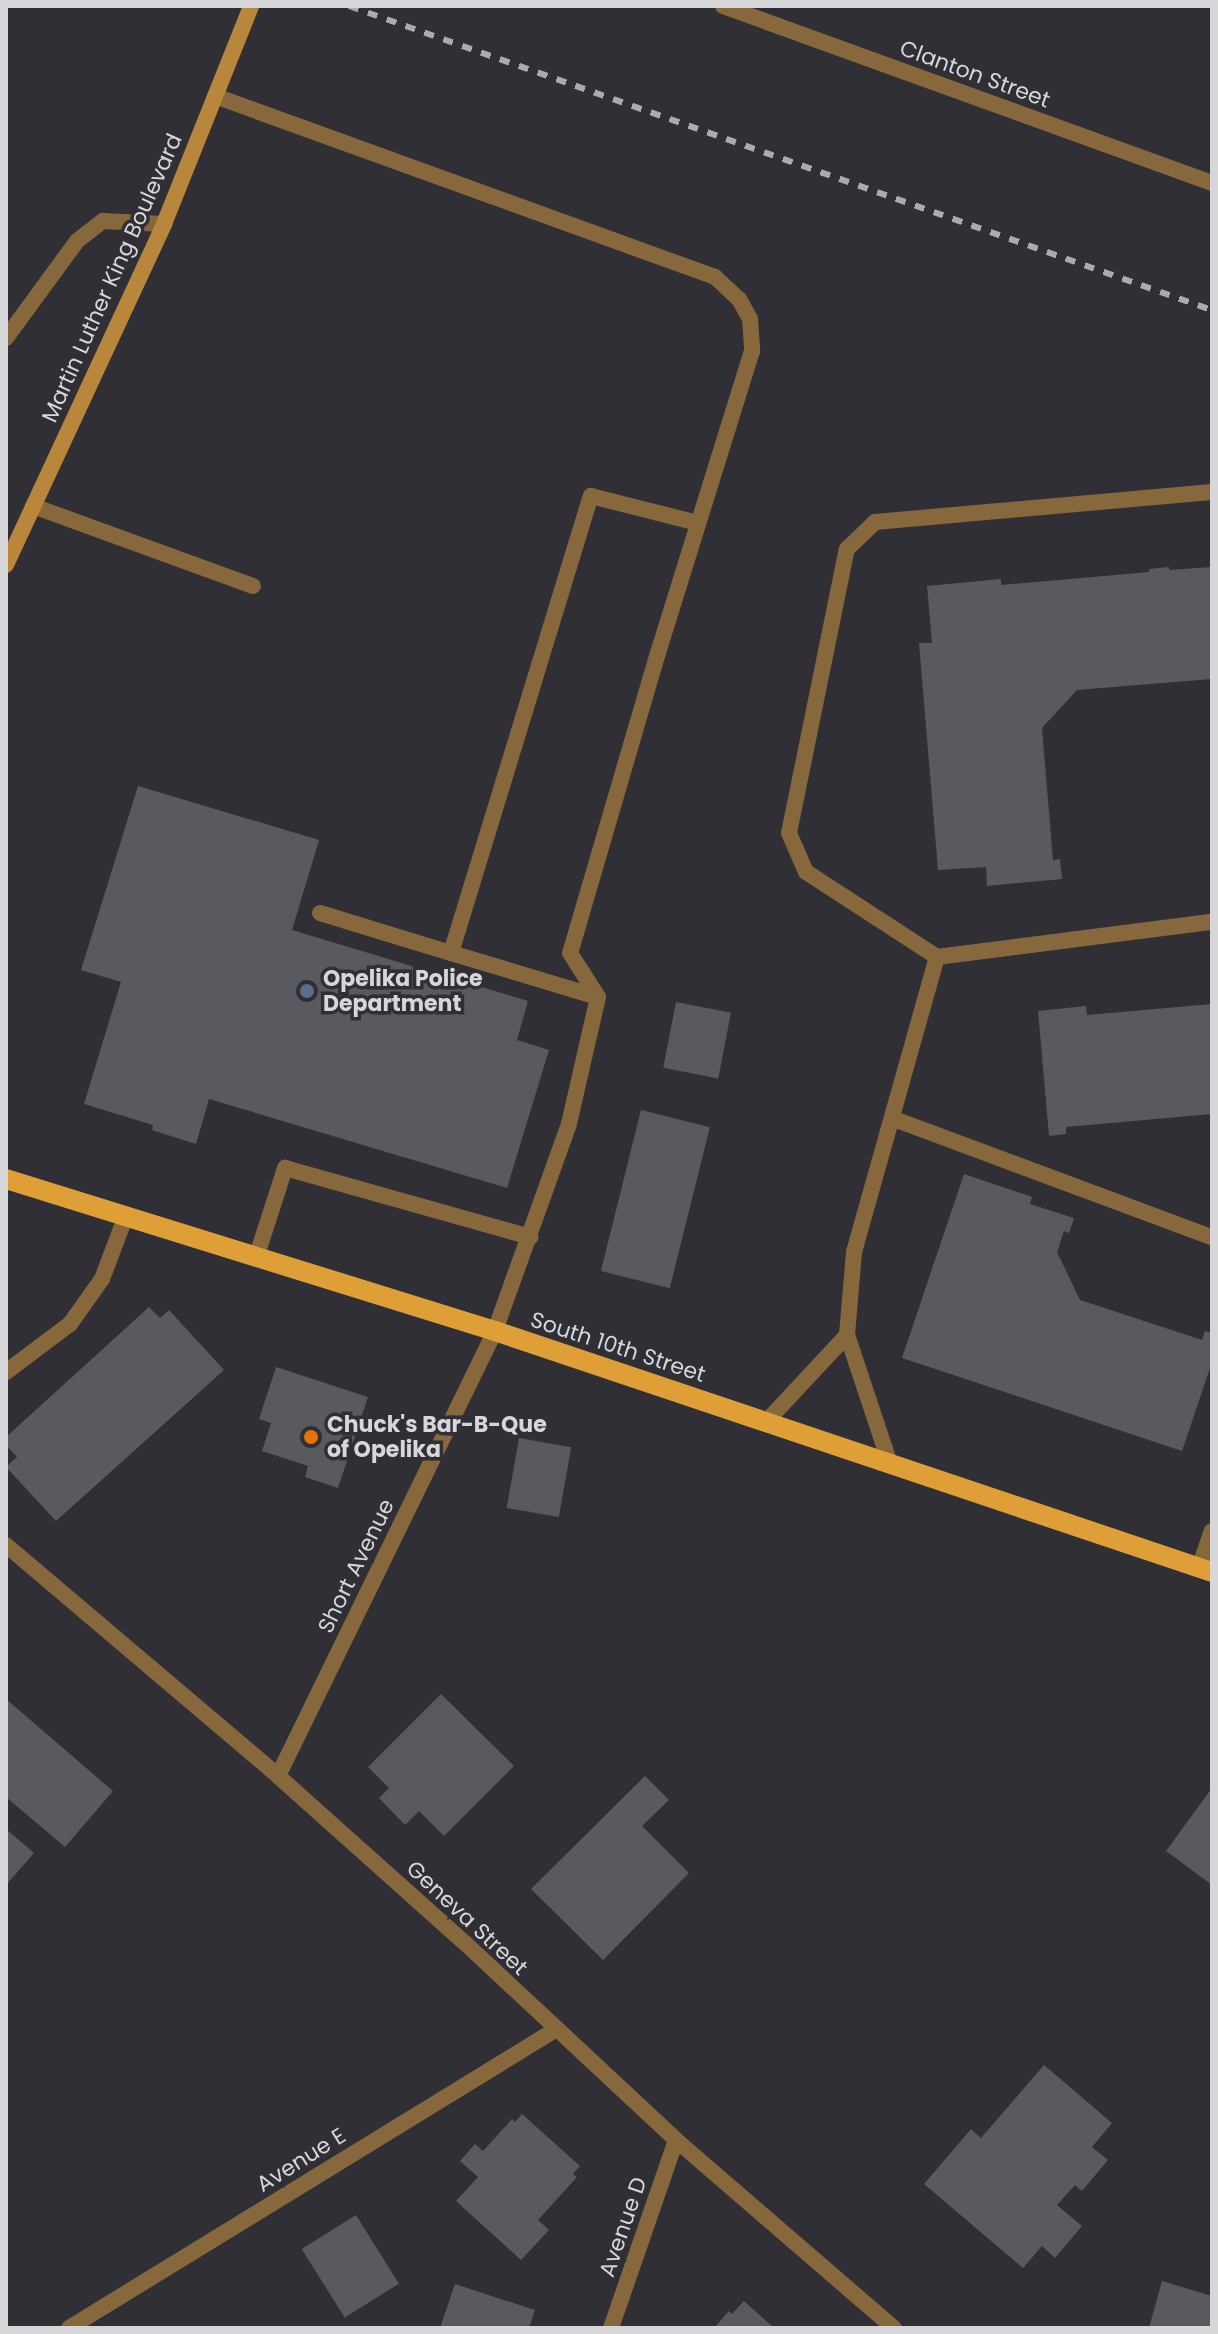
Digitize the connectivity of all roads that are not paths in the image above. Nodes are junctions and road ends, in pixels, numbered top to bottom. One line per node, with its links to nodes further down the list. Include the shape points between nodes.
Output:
1 (251, 6): 3 (main road, Martin Luther King Boulevard)
2 (723, 6): 4 (street, Clanton Street)
3 (215, 96): 5 (main road, Martin Luther King Boulevard); 9 (street, via 715,277 739,299 750,319 752,351)
4 (1212, 183)
5 (164, 224): 6 (street, via 103,221 77,241); 8 (main road, Martin Luther King Boulevard)
6 (6, 338)
7 (1212, 492): 15 (street, via 875,522 847,549 789,833 806,872)
8 (33, 506): 10 (main road, Martin Luther King Boulevard); 11 (street)
9 (698, 523): 14 (street, via 591,496); 16 (street, via 570,953)
10 (6, 565)
11 (253, 586)
12 (320, 913): 14 (street)
13 (1212, 922): 15 (street)
14 (451, 953): 16 (street)
15 (937, 957): 17 (street)
16 (598, 997): 20 (street, Short Avenue, via 569,1124)
17 (894, 1119): 21 (street); 24 (street, via 854,1252)
18 (6, 1179): 19 (main road, South 10th Street)
19 (125, 1218): 22 (main road, South 10th Street); 25 (street, via 102,1279 70,1324)
20 (530, 1237): 22 (street, via 285,1168); 23 (street, Short Avenue)
21 (1212, 1237)
22 (256, 1258): 23 (main road, South 10th Street)
23 (495, 1331): 26 (main road, South 10th Street); 31 (street, Short Avenue)
24 (847, 1335): 26 (street); 27 (street)
25 (6, 1372)
26 (766, 1422): 27 (main road, South 10th Street)
27 (890, 1464): 30 (main road, South 10th Street)
28 (1212, 1531): 30 (street)
29 (6, 1545): 31 (street, Geneva Street)
30 (1206, 1570)
31 (278, 1776): 32 (street, Geneva Street)
32 (555, 2030): 33 (street, Geneva Street); 34 (street, Avenue E)
33 (676, 2140): 35 (street, Avenue D); 36 (street, Geneva Street)
34 (69, 2328)
35 (611, 2328)
36 (894, 2328)

